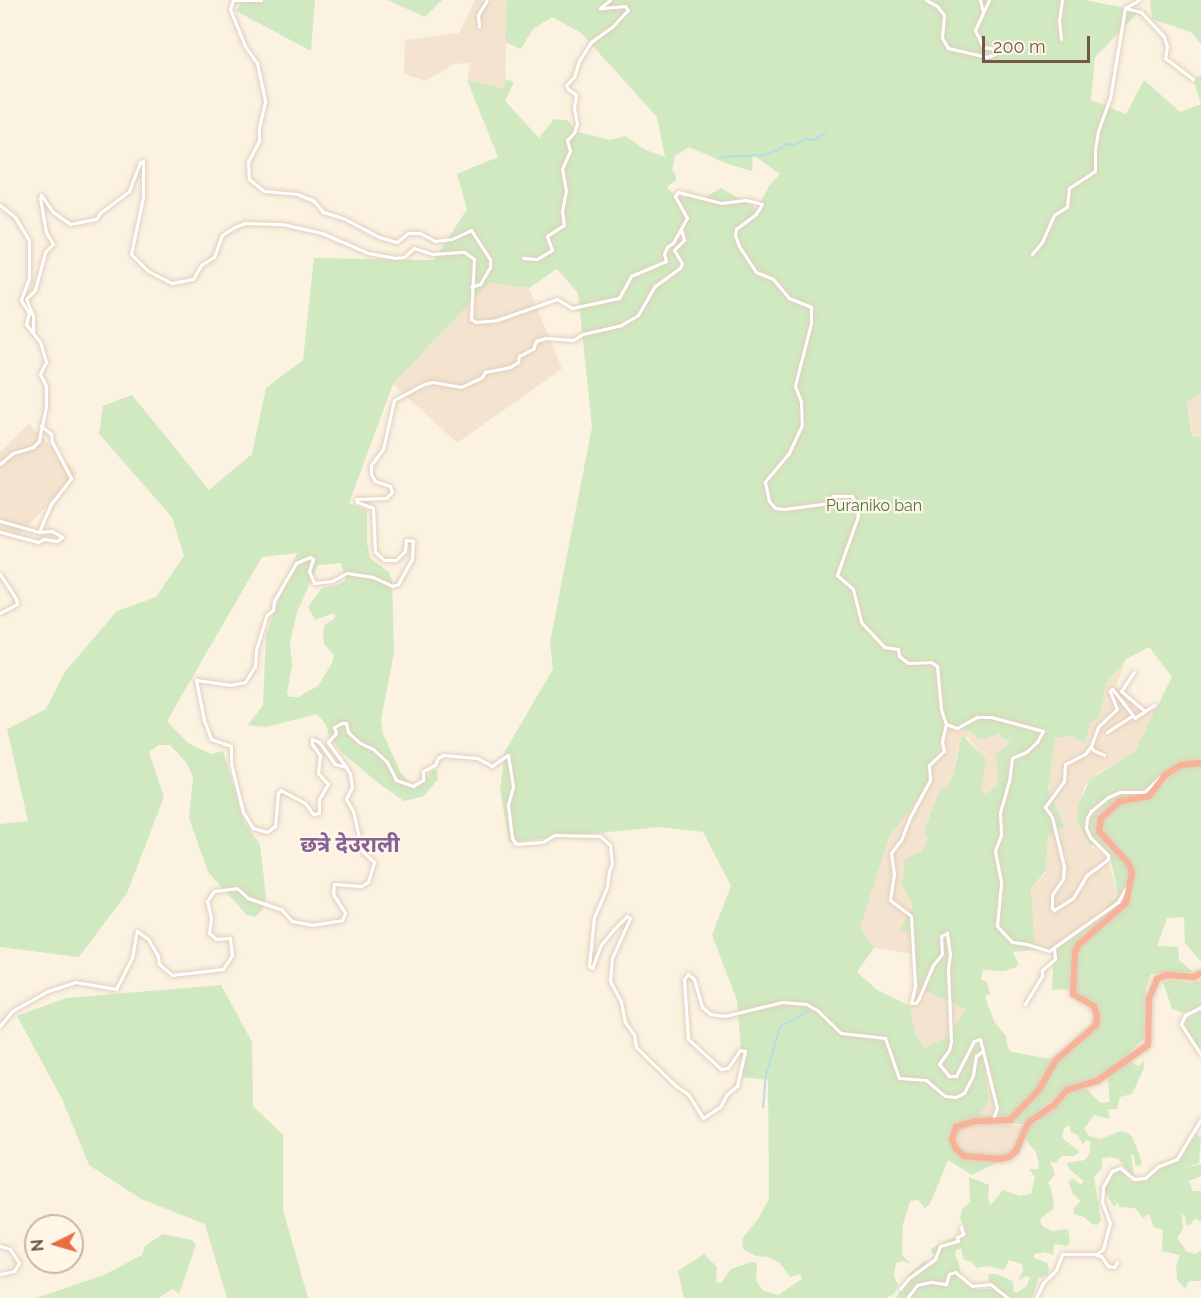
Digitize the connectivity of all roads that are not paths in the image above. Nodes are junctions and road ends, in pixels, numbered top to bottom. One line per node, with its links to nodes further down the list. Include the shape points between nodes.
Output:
1 (261, 0): 18 (street, via 232,0 230,9 257,63 265,102 259,141 248,162 249,179 264,191 297,194 314,201 323,212 397,242 408,233 420,233 435,241 452,239 471,230 490,259 490,267 480,284)
2 (487, 0): 11 (street, via 478,15)
3 (610, 0): 17 (street, via 600,8 625,6 628,10 591,42 566,85 576,95 577,123 567,141 570,151 562,169 566,191 564,225 547,236 552,250 537,259)
4 (926, 0): 10 (street, via 944,15 942,38 948,48 987,57 997,52 978,41 975,30)
5 (980, 0): 10 (street)
6 (989, 0): 10 (street)
7 (1062, 0): 12 (street)
8 (1139, 0): 9 (street)
9 (1125, 8): 13 (street, via 1141,12 1164,37 1165,58); 16 (street, via 1110,98 1098,131 1095,171 1069,188 1067,207 1054,215)
10 (982, 12)
11 (479, 26)
12 (1061, 39)
13 (1192, 79)
14 (0, 205): 19 (street, via 15,217 29,240 29,278 21,300 29,313 26,324)
15 (681, 229): 18 (street, via 665,250 666,261 631,276 618,298 578,308 556,298 498,320 476,322 471,319); 31 (street, via 687,218 675,196 678,192 721,203 746,200 762,204 756,214 736,229 739,246 756,272 773,279 789,298 811,307 811,323 795,386 801,402 802,425 789,453 765,482 769,501 775,508 784,509 830,503 833,496 852,496 858,516 837,576 853,589 861,622 884,647 898,650 908,663 931,662 937,666); 36 (street, via 684,240 674,250 682,263 655,286 641,313 573,340 536,341 533,349 519,356 518,362 510,367 485,372 461,387 433,382 394,400 383,449 371,465 375,481 390,486 392,492 386,498 356,499 373,508 375,552 384,560 396,560 405,551 406,540 413,541 412,559 398,584 392,586 373,577 347,573 314,583 309,571 313,559 296,563 267,615 255,666 245,682 230,685 196,680 211,739 231,746 231,764 243,812 253,828 267,832 275,826 278,791 285,790 315,815 319,813 319,799 328,784 318,772 320,754 312,739 319,742 335,764)
16 (1032, 254)
17 (523, 258)
18 (471, 287): 19 (street, via 474,259 464,252 433,254 414,248 404,257 395,258 368,253 312,231 282,224 245,223 222,235 214,256 201,265 194,279 171,282 148,271 131,254 142,197 143,161 129,191 96,219 70,224 53,212 41,195 39,198 46,232 53,244 45,252 35,290 27,299)
19 (33, 332): 20 (street, via 46,362 40,374 46,386)
20 (41, 426): 21 (street, via 39,441 33,447 13,453); 24 (street, via 51,434 71,478 51,504)
21 (0, 464)
22 (0, 521): 24 (street)
23 (0, 532): 24 (street, via 38,542 62,537 52,531)
24 (39, 532)
25 (0, 574): 26 (street, via 17,604)
26 (0, 613)
27 (1134, 672): 29 (street, via 1121,691)
28 (1154, 705): 29 (street)
29 (1144, 710): 30 (street, via 1135,718)
30 (1132, 716): 32 (street); 33 (street, via 1112,689 1117,709 1098,727)
31 (946, 724): 39 (street, via 957,728 977,717 991,717 1043,731 1037,742 1012,758 1000,813 1001,835 995,851 1001,883 997,926 1012,942 1049,951); 44 (street, via 944,751 929,765 930,780 891,853 894,874 890,900 911,916 915,986 911,1003 916,1003 942,954 942,934 947,935 951,1042 939,1065 952,1078 974,1041 980,1040)
32 (1107, 732)
33 (1091, 746): 34 (street); 37 (street, via 1085,754 1065,764 1064,781 1045,807 1052,817 1064,867 1063,879 1050,902 1054,910 1073,898 1087,876 1108,859 1086,828 1091,811 1108,796 1144,792)
34 (1104, 755)
35 (1201, 763): 37 (highway, via 1187,763)
36 (346, 767): 43 (street, via 352,780 347,802 364,855 374,862 368,882 361,886 334,884 333,894 345,913 342,920 312,926 292,921 282,910 248,898 237,888 214,891 207,902 209,933 216,939 230,938 232,955 223,969 171,975 159,964 148,939 137,931 132,958 116,989 75,982 48,991 12,1011); 44 (street, via 328,742 336,733 334,727 342,723 360,743 387,762 396,780 412,786 423,780 423,771 443,755 477,758 492,766 508,755 513,787 508,805 516,844 543,843 554,835 600,836 610,845 612,864 594,917 589,966 592,968 601,945 614,929 627,916 630,918 612,958 610,981 636,1047 688,1094 703,1118 720,1107 737,1086 746,1051 740,1050 728,1068 721,1069 688,1039 684,979 688,974 694,979 702,1007 710,1014 725,1016 782,1002 806,1004 842,1033 885,1038 899,1078 926,1080 945,1096 964,1093 973,1075 976,1056)
37 (1165, 775): 38 (highway, via 1153,793 1144,799 1120,801 1099,822 1104,838 1131,866)
38 (1131, 881): 39 (street, via 1118,902); 47 (highway, via 1126,903 1075,952 1073,994 1094,1006 1096,1025 1056,1060 1041,1087 1017,1115 1005,1122)
39 (1054, 948): 41 (street, via 1055,959 1042,970)
40 (1201, 973): 47 (highway, via 1194,977 1166,975 1157,979 1149,999 1149,1045 1097,1081 1067,1090 1054,1105 1028,1123 1016,1151 1009,1157 964,1156 956,1149 952,1139 957,1127)
41 (1025, 1004)
42 (1201, 1007): 45 (street, via 1185,1015 1181,1024)
43 (0, 1026)
44 (983, 1051): 47 (street, via 997,1108)
45 (1201, 1055)
46 (1201, 1119): 50 (street, via 1175,1160 1159,1166 1143,1179 1134,1179 1120,1168 1108,1175 1102,1202 1110,1223 1105,1246)
47 (992, 1120)
48 (961, 1227): 53 (street, via 963,1234 957,1237 958,1241 940,1246 935,1259)
49 (0, 1245): 52 (street, via 10,1249 19,1263 14,1271)
50 (1094, 1254): 51 (street, via 1101,1256 1108,1266 1114,1267); 56 (street, via 1062,1254)
51 (1117, 1262)
52 (0, 1274)
53 (900, 1289)
54 (907, 1298): 55 (street, via 917,1285 946,1284 949,1274 955,1272 972,1286 990,1284)
55 (1008, 1298)
56 (1036, 1298)

